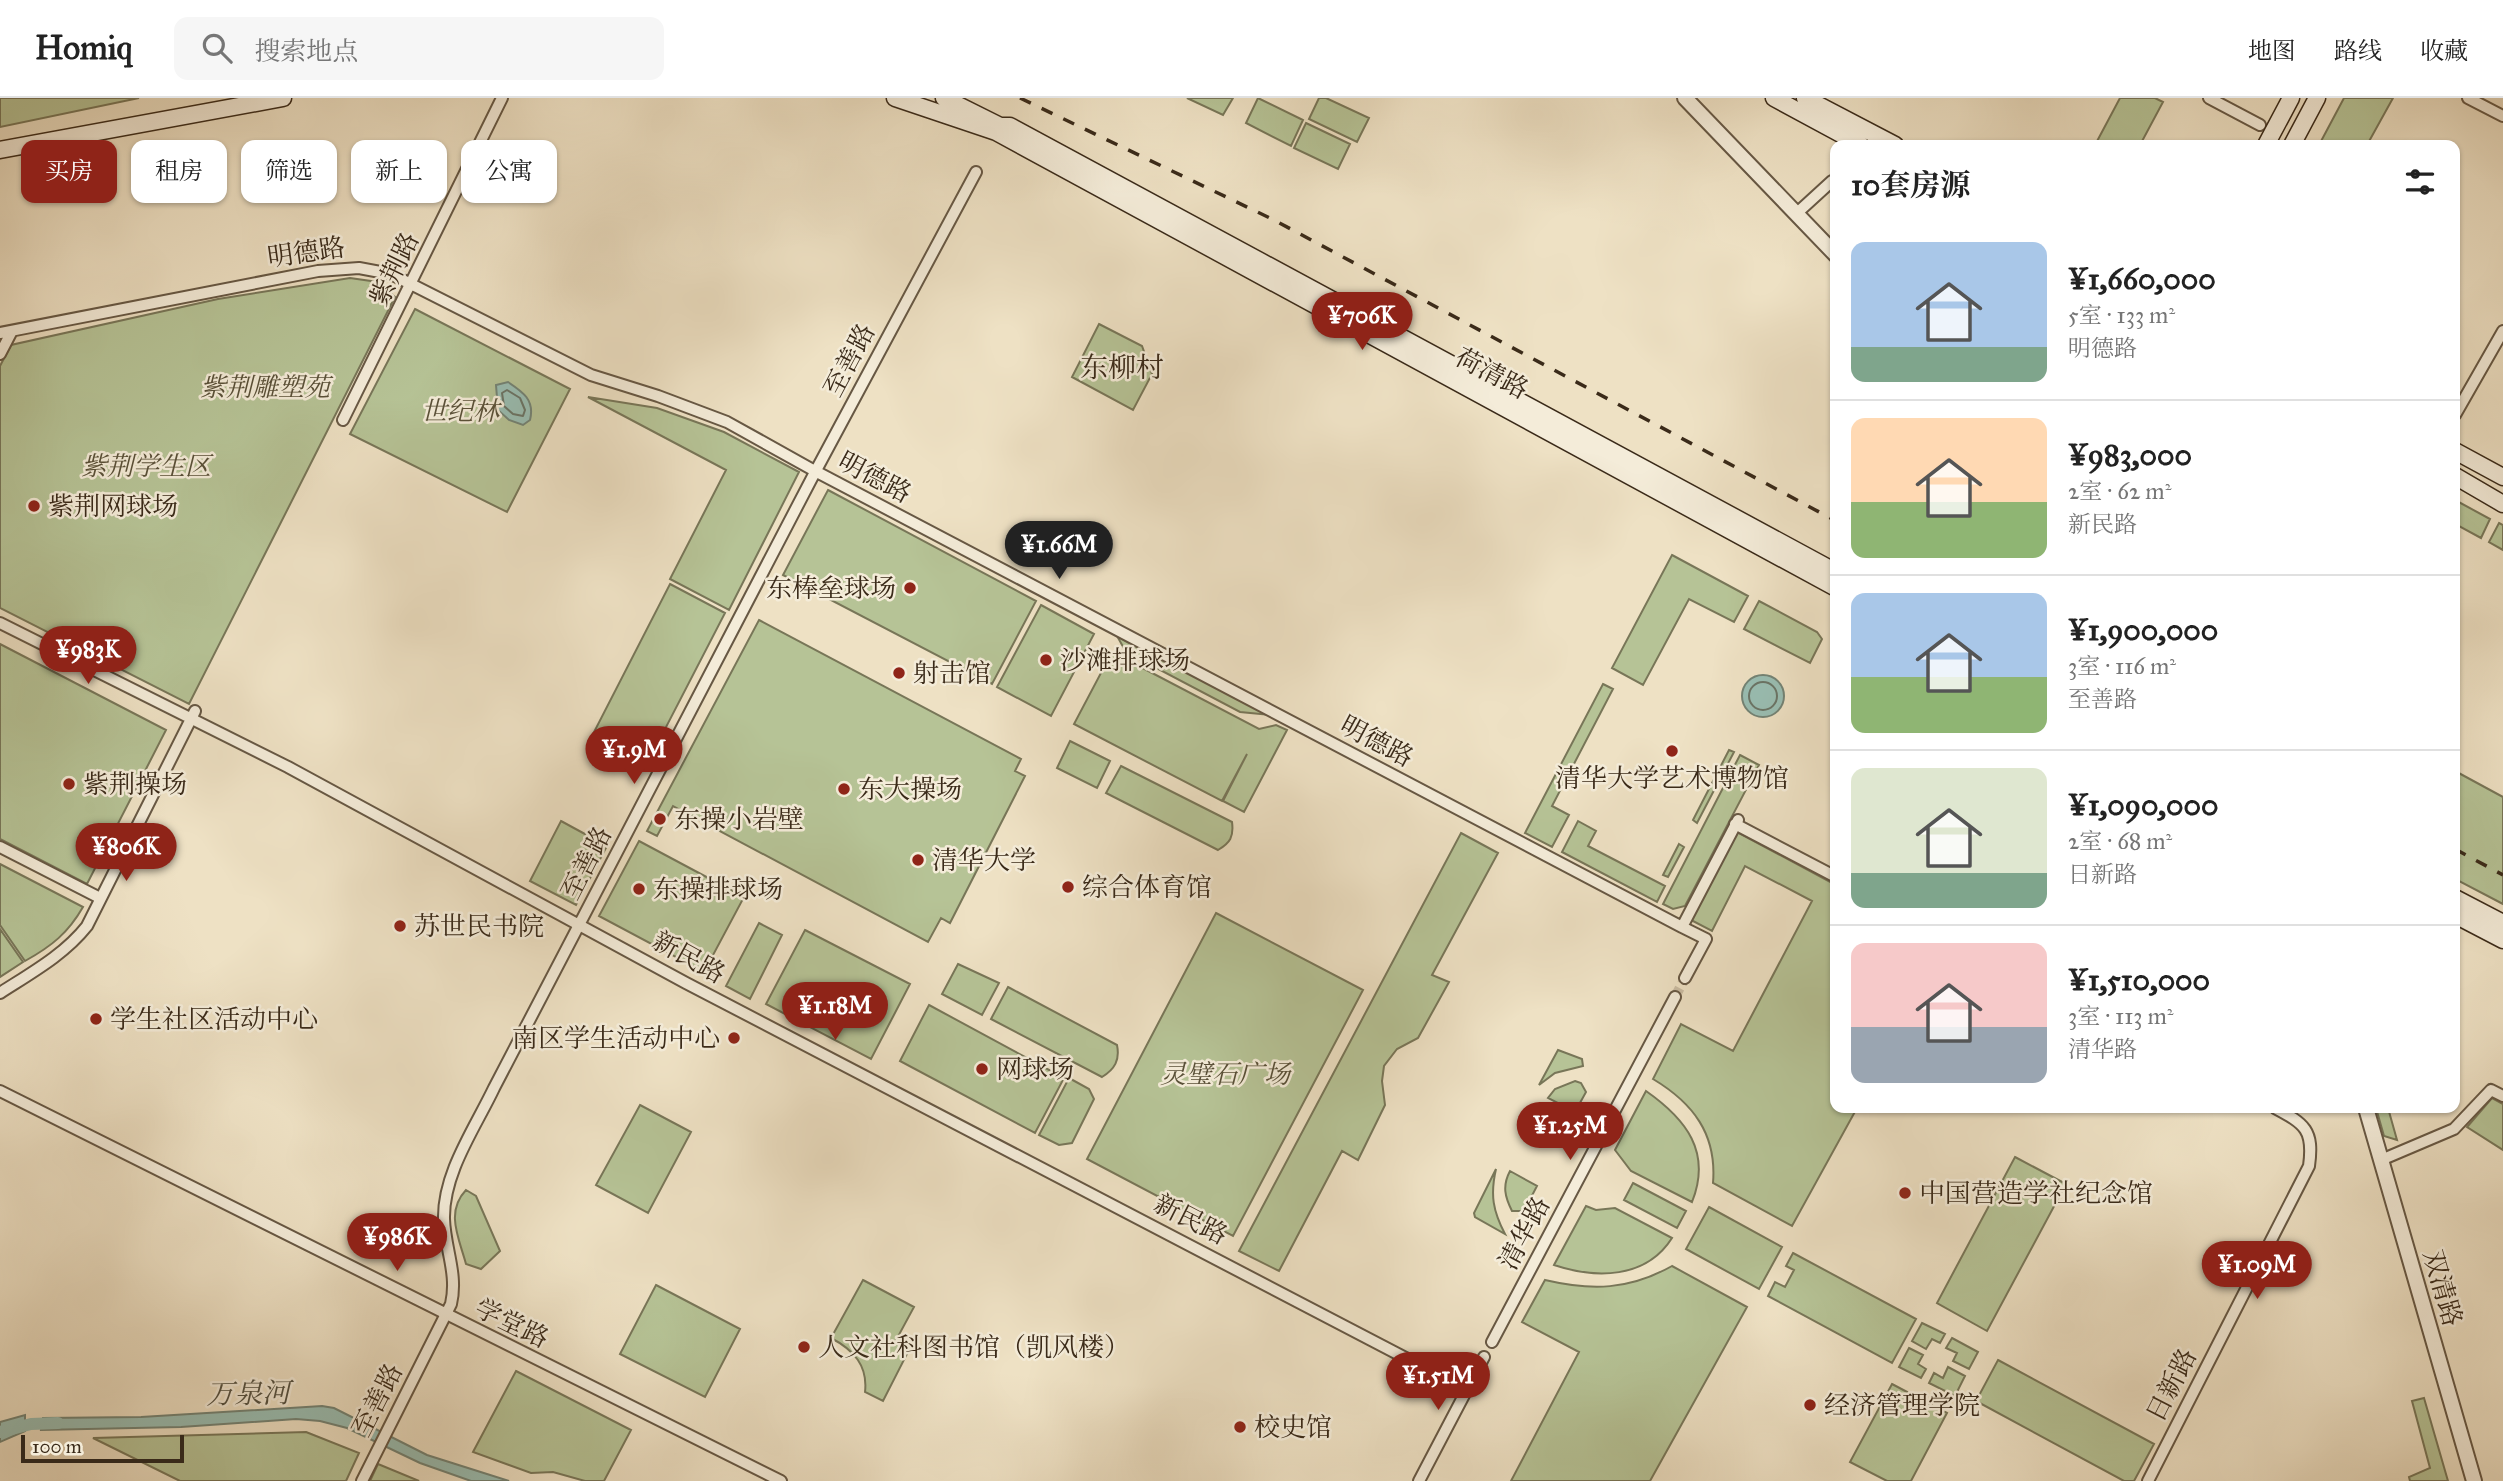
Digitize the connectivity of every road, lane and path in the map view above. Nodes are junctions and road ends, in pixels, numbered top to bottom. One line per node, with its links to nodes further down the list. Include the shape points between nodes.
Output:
1 (225, 98): 19 (main road)
2 (283, 98): 20 (main road)
3 (502, 98): 25 (street, 紫荆路)
4 (895, 98): 38 (main road, 荷清路, via 996,132)
5 (944, 98): 37 (main road, 荷清路, via 1000,126 1010,126)
6 (1685, 98): 23 (street)
7 (1774, 98): 15 (main road)
8 (1805, 98): 16 (main road)
9 (2209, 98): 14 (street)
10 (2291, 98): 17 (main road)
11 (2317, 98): 18 (main road)
12 (2468, 98): 13 (street)
13 (2503, 116)
14 (2260, 125)
15 (1852, 140)
16 (1885, 140)
17 (2269, 140)
18 (2295, 140)
19 (0, 143)
20 (0, 150)
21 (976, 172): 33 (street, 至善路)
22 (1830, 183): 23 (street)
23 (1797, 213): 24 (street)
24 (1830, 249)
25 (412, 284): 26 (street, 明德路, via 372,269 346,268); 31 (street, 紫荆路); 33 (street, 明德路, via 591,375 727,422)
26 (12, 331): 28 (street, 明德路); 29 (street)
27 (2503, 331): 30 (street)
28 (0, 333)
29 (0, 354)
30 (2460, 406)
31 (343, 421)
32 (2460, 453): 34 (main road)
33 (815, 471): 47 (street, 至善路); 48 (street, 明德路)
34 (2503, 477)
35 (2460, 479): 36 (main road)
36 (2503, 504)
37 (1830, 569)
38 (1830, 585)
39 (0, 623): 40 (street, 新民路)
40 (192, 715): 43 (street); 47 (street, 新民路)
41 (0, 847): 43 (street)
42 (1830, 874): 48 (street, via 1736,822)
43 (100, 898): 51 (street, via 76,940)
44 (2460, 901): 46 (main road)
45 (2460, 918): 49 (main road)
46 (2503, 923)
47 (580, 924): 58 (street, 至善路, via 451,1177 444,1221 454,1279); 61 (street, 新民路)
48 (1682, 927): 50 (street, via 1706,939)
49 (2503, 940)
50 (1685, 978)
51 (0, 993)
52 (1675, 997): 59 (street, 清华路)
53 (0, 1091): 58 (street, 学堂路)
54 (2503, 1096): 57 (street, via 2491,1090 2454,1129)
55 (2285, 1113): 65 (street, 日新路, via 2300,1121 2312,1147 2309,1166)
56 (2367, 1113): 57 (street, 双清路)
57 (2381, 1160): 66 (street, 双清路)
58 (445, 1315): 62 (street, 至善路); 63 (street, 学堂路)
59 (1492, 1342)
60 (1484, 1357): 61 (street)
61 (1467, 1390): 64 (street)
62 (362, 1481)
63 (781, 1481)
64 (1419, 1481)
65 (2148, 1481)
66 (2474, 1481)

